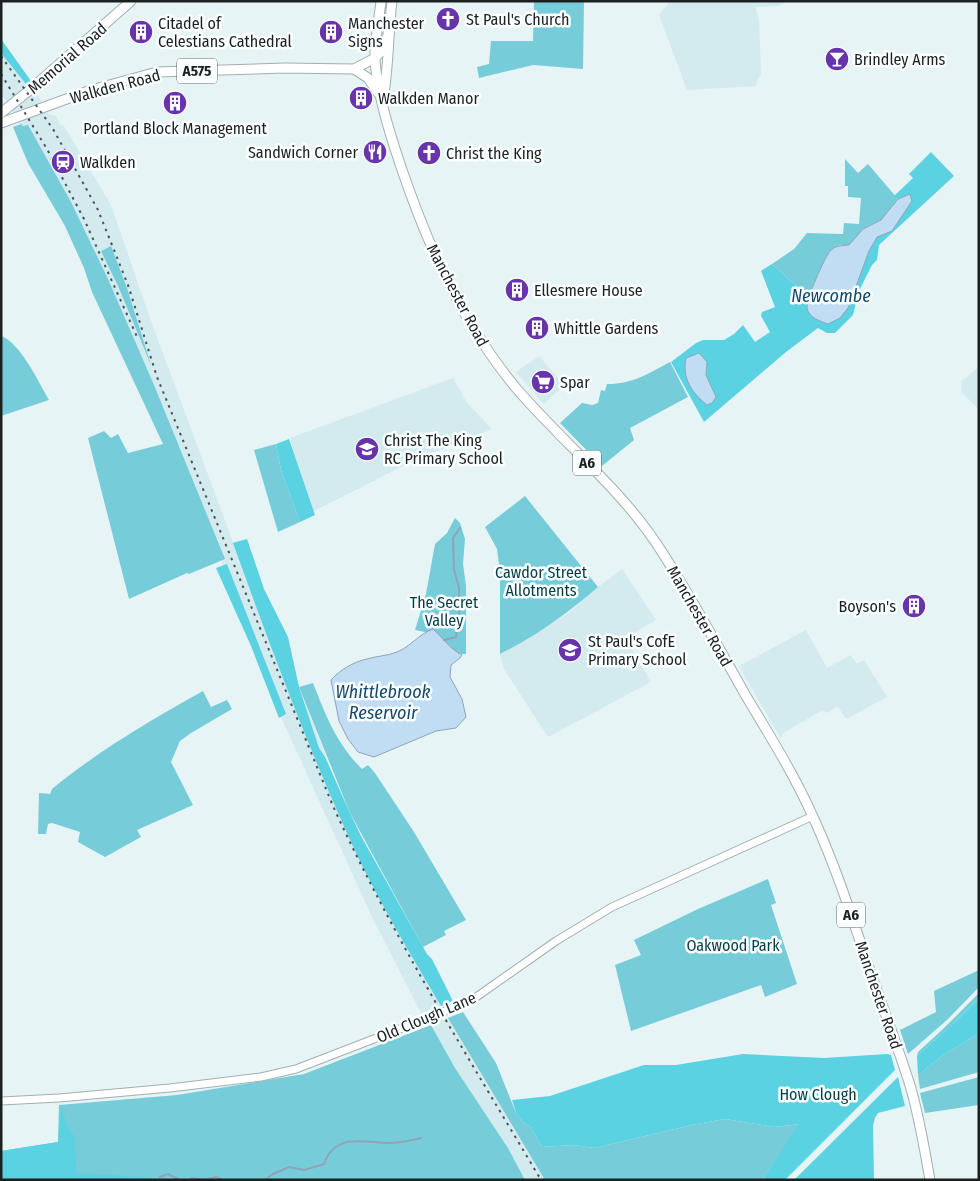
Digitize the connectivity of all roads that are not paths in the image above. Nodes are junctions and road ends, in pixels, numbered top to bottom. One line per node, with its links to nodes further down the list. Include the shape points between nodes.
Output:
1 (131, 1): 7 (main road, Memorial Road)
2 (381, 1): 5 (main road, Manchester Road / A6)
3 (392, 1): 4 (main road, Manchester Road / A6)
4 (389, 28): 5 (main road, via 384,47); 8 (main road, Manchester Road / A6)
5 (375, 58): 6 (main road, Walkden Road / A575); 8 (main road, Manchester Road / A6)
6 (354, 69): 8 (main road, via 369,78); 10 (main road, Walkden Road / A575, via 157,72 91,90)
7 (20, 99): 9 (main road, Memorial Road); 10 (main road)
8 (383, 102): 12 (main road, Manchester Road / A6, via 420,221 478,336 525,397 618,494 652,536 723,654)
9 (1, 113)
10 (29, 113): 11 (main road, Walkden Road / A575)
11 (1, 123)
12 (813, 816): 13 (street, Old Clough Lane, bridge, via 597,915 477,997 296,1069 261,1078 170,1088); 14 (main road, Manchester Road / A6, via 840,882 907,1079)
13 (1, 1101)
14 (930, 1180)

